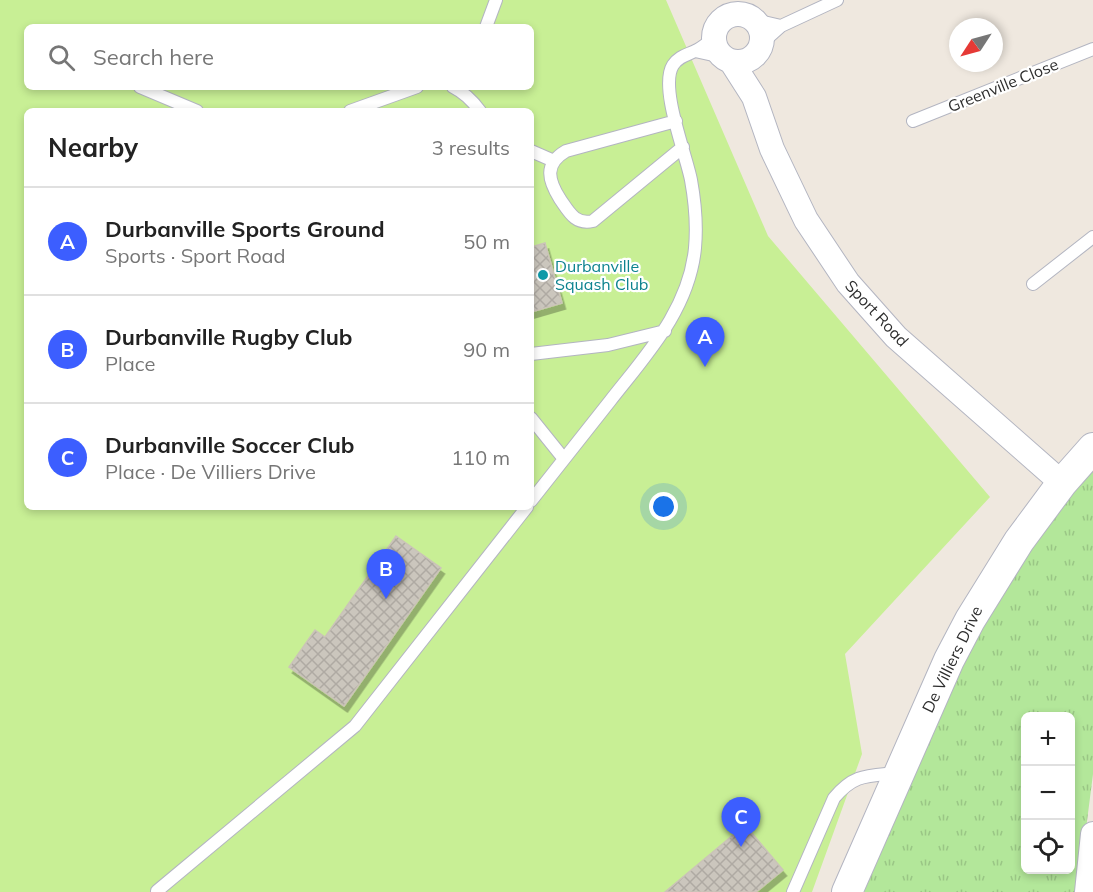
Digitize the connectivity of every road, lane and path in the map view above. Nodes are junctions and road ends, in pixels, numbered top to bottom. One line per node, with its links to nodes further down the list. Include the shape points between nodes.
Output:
1 (496, 0): 5 (lane)
2 (718, 0): 7 (street)
3 (837, 0): 6 (lane)
4 (746, 12): 6 (lane); 7 (street, via 723,19); 8 (street, via 761,31)
5 (487, 24)
6 (781, 26): 8 (lane)
7 (716, 47): 8 (street, via 741,62 751,59); 13 (street, Sport Road); 17 (lane, via 678,60 670,72 668,86)
8 (760, 48): 13 (street, Sport Road)
9 (1093, 49): 18 (lane, Greenville Close)
10 (147, 90): 14 (lane)
11 (409, 90): 15 (lane)
12 (461, 90): 16 (lane)
13 (754, 97): 29 (street, Sport Road, via 788,185 821,245 848,283 896,336)
14 (190, 108)
15 (358, 108)
16 (478, 108)
17 (676, 121): 19 (lane); 21 (lane, via 566,151)
18 (913, 121)
19 (683, 147): 21 (lane, via 598,219 588,222 573,218 553,187 550,171); 24 (lane, via 694,202 695,248 683,296)
20 (534, 152): 21 (lane)
21 (554, 161)
22 (1093, 237): 23 (lane)
23 (1034, 284)
24 (665, 331): 25 (lane, via 608,345); 28 (lane)
25 (534, 354)
26 (534, 422): 28 (lane)
27 (1093, 448): 29 (street, De Villiers Drive)
28 (564, 459): 30 (lane)
29 (1062, 483): 32 (street, De Villiers Drive, via 970,620)
30 (534, 497)
31 (525, 510): 34 (lane, via 355,726)
32 (900, 772): 35 (lane, via 858,778 844,786 834,798); 36 (street, De Villiers Drive)
33 (1093, 834): 37 (street)
34 (157, 891)
35 (793, 892)
36 (847, 892)
37 (1087, 892)

